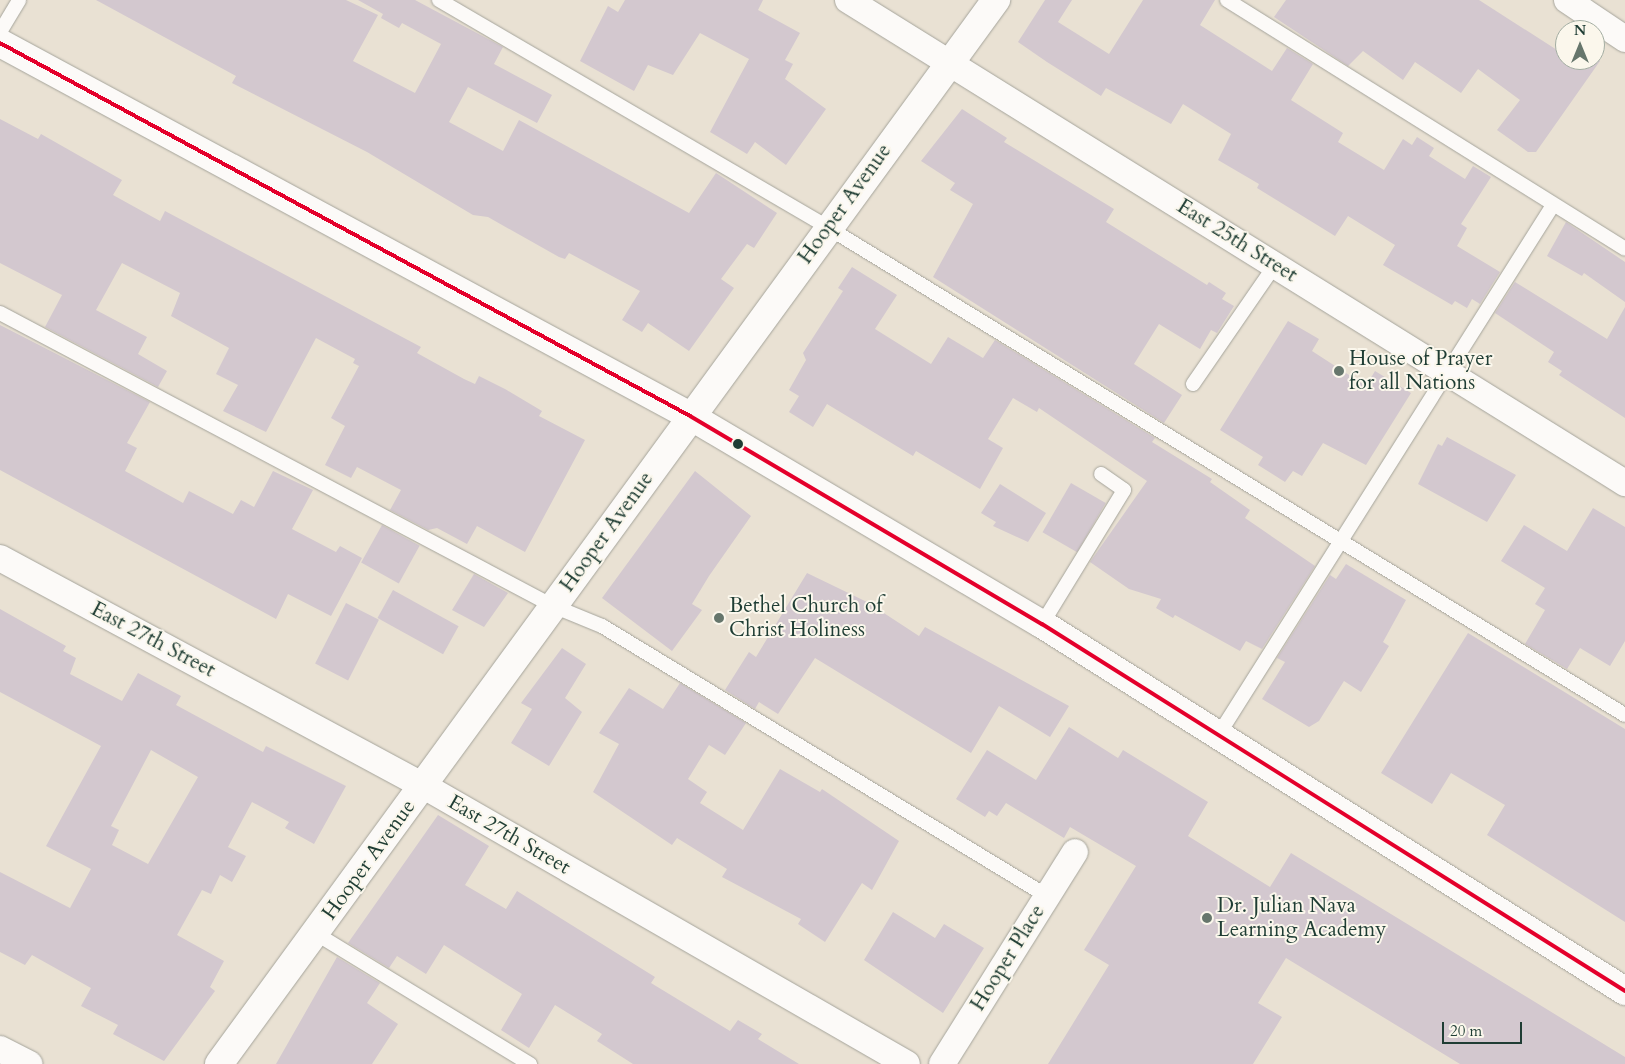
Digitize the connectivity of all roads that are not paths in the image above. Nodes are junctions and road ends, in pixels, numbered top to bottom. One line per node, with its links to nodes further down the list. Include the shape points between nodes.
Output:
1 (19, 0): 7 (lane)
2 (439, 0): 12 (lane)
3 (848, 0): 10 (street, East 25th Street)
4 (996, 0): 10 (street, Hooper Avenue)
5 (1227, 0): 11 (lane)
6 (1571, 1): 8 (street)
7 (0, 32)
8 (1625, 39)
9 (0, 43): 18 (street)
10 (948, 63): 12 (street, Hooper Avenue); 14 (street, East 25th Street)
11 (1553, 204): 13 (lane); 16 (lane)
12 (827, 227): 18 (street, Hooper Avenue); 21 (lane)
13 (1625, 250)
14 (1275, 265): 16 (street, East 25th Street); 17 (lane)
15 (0, 312): 23 (lane)
16 (1446, 372): 20 (street, East 25th Street); 21 (lane)
17 (1193, 384)
18 (690, 416): 23 (street, Hooper Avenue); 24 (street)
19 (1101, 474): 24 (lane, via 1124,490)
20 (1625, 483)
21 (1341, 540): 25 (lane); 26 (lane)
22 (0, 558): 27 (street, East 27th Street)
23 (553, 606): 27 (street, Hooper Avenue); 29 (lane, via 602,626)
24 (1042, 624): 26 (street)
25 (1625, 715)
26 (1219, 734): 31 (street)
27 (424, 786): 30 (street, Hooper Avenue); 36 (street, East 27th Street)
28 (1075, 852): 29 (street, Hooper Place)
29 (1048, 896): 37 (street, Hooper Place)
30 (315, 933): 34 (street, Hooper Avenue); 35 (lane)
31 (1625, 991)
32 (0, 1049): 33 (street)
33 (29, 1064)
34 (219, 1064)
35 (530, 1064)
36 (907, 1064)
37 (942, 1064)

